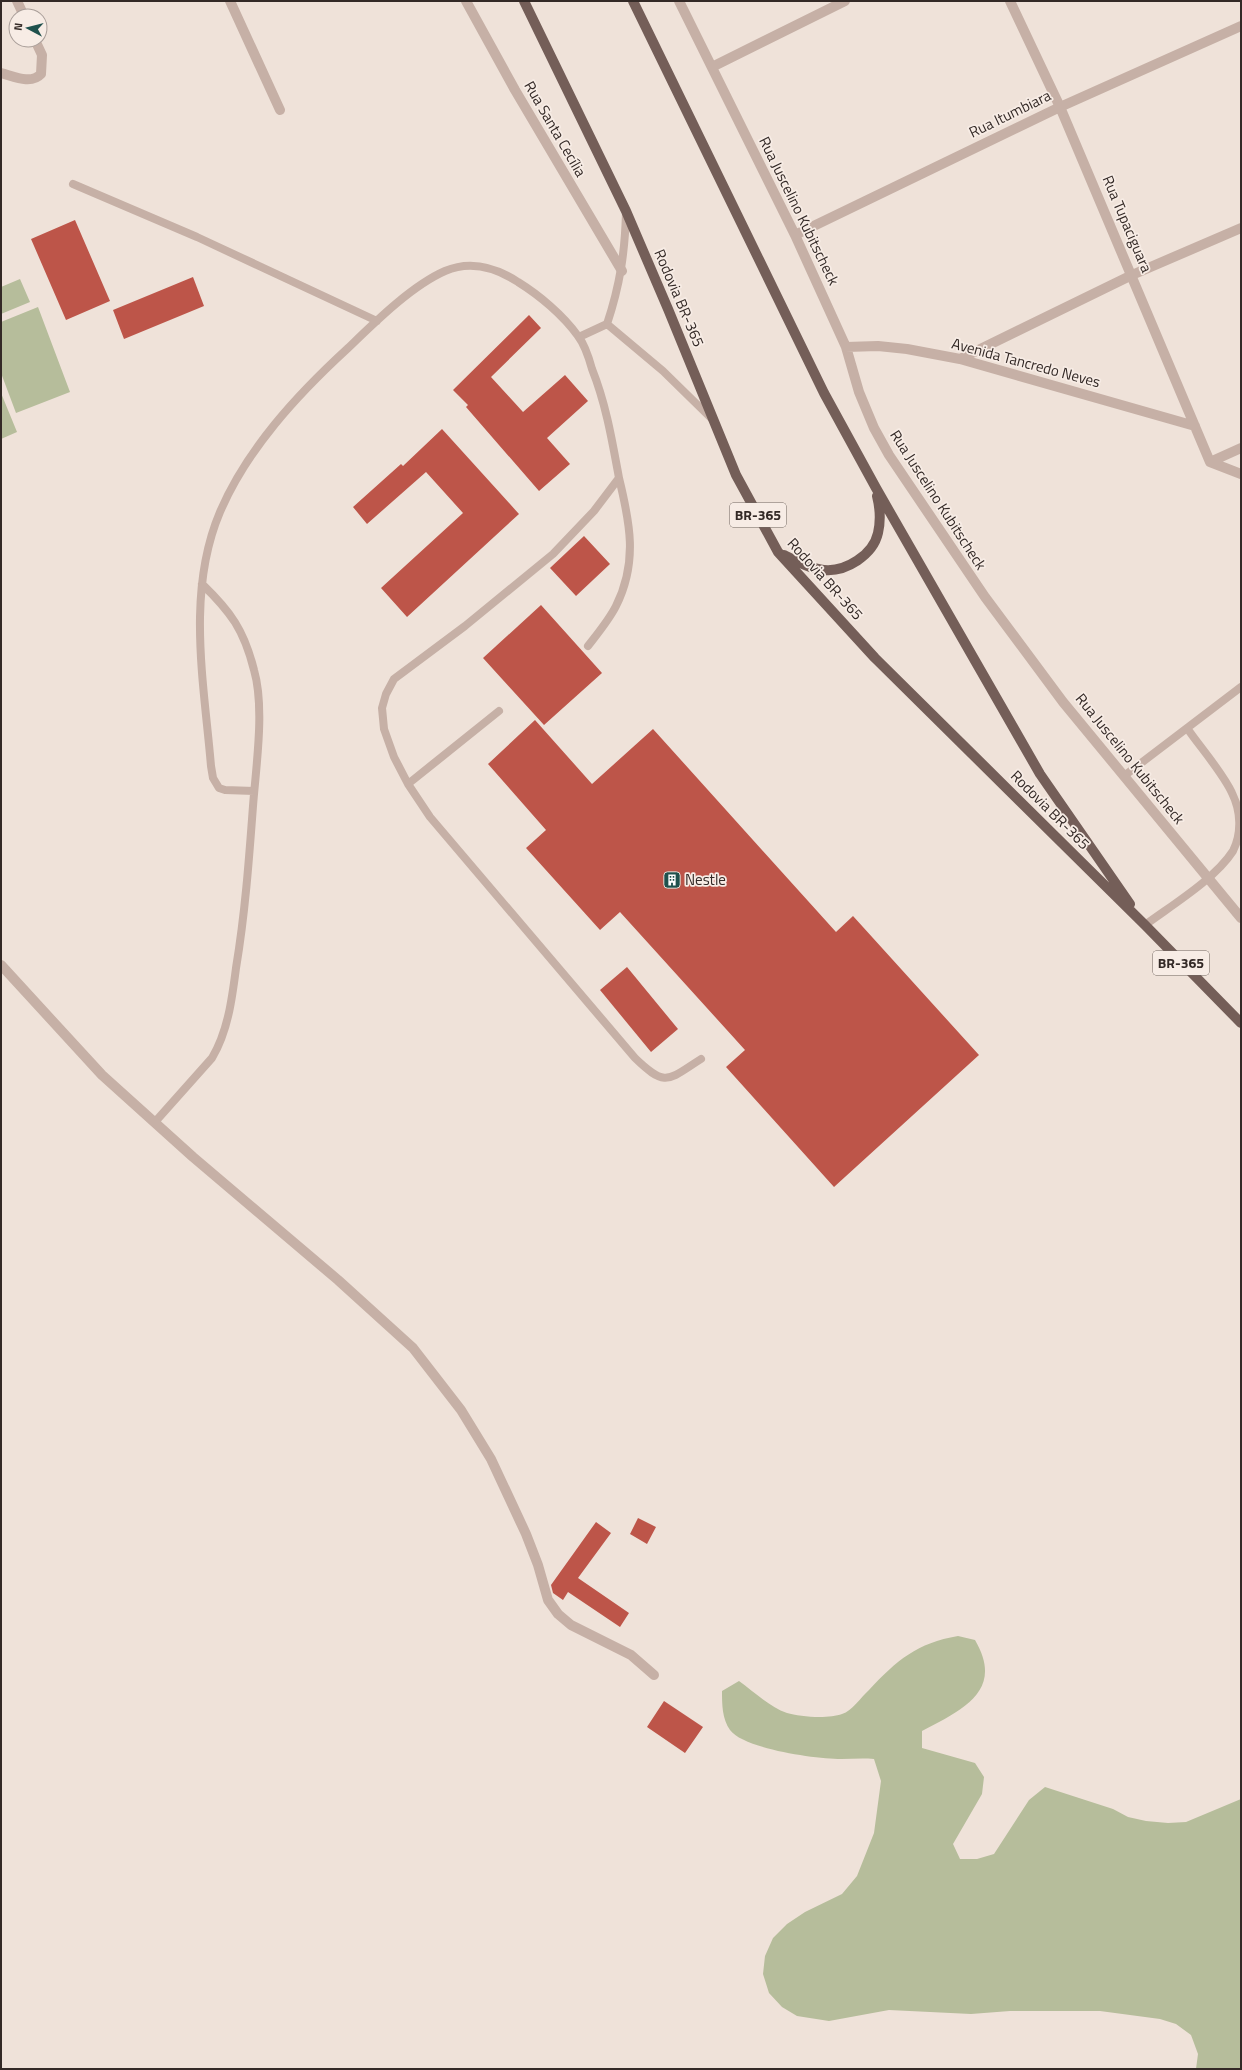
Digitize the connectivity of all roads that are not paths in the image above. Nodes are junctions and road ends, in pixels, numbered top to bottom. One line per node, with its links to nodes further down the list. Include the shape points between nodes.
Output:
1 (230, 1): 13 (street)
2 (466, 1): 18 (street, Rua Santa Cecília, via 515,90)
3 (524, 1): 15 (main road, Rodovia BR-365 / BR-365)
4 (633, 1): 31 (main road, BR-365, via 824,393)
5 (679, 1): 10 (street, Rua Juscelino Kubitscheck)
6 (844, 1): 10 (street)
7 (1010, 1): 12 (street, Rua Tupaciguara)
8 (1241, 26): 12 (street, Rua Itumbiara)
9 (39, 48): 11 (street, via 42,55 41,74 33,79)
10 (712, 67): 17 (street, Rua Juscelino Kubitscheck)
11 (1, 73)
12 (1060, 107): 17 (street, Rua Itumbiara); 19 (street, Rua Tupaciguara)
13 (280, 110)
14 (73, 184): 20 (lane, via 197,237)
15 (626, 211): 18 (lane); 25 (main road, Rodovia BR-365 / BR-365)
16 (1241, 228): 19 (street)
17 (795, 235): 23 (street, Rua Juscelino Kubitscheck)
18 (622, 271): 21 (lane)
19 (1132, 275): 24 (street); 26 (street, Rua Tupaciguara)
20 (377, 321): 22 (lane, via 422,284 446,271 463,266 484,266 504,273 530,290); 33 (lane, via 333,361 276,422 239,474 220,512 206,554)
21 (608, 324): 22 (lane); 25 (lane)
22 (579, 337): 30 (lane, via 596,378 608,417)
23 (846, 347): 24 (street, Avenida Tancredo Neves, via 907,348); 38 (street, Rua Juscelino Kubitscheck, via 874,428 910,489 989,603 1063,702)
24 (960, 359): 26 (street, Avenida Tancredo Neves)
25 (713, 420): 32 (main road, Rodovia BR-365 / BR-365, via 736,475)
26 (1195, 426): 28 (street, Rua Tupaciguara)
27 (1241, 448): 28 (street)
28 (1210, 462): 29 (street)
29 (1241, 474)
30 (619, 478): 34 (lane, via 629,521 631,549 627,580 616,607); 39 (lane, via 594,511 553,554 466,626 394,679 382,708 384,729 394,757)
31 (876, 488): 32 (main road, BR-365, via 880,507 878,535 866,554 854,563 838,570 823,570 807,566); 43 (main road, BR-365, via 1040,774)
32 (778, 552): 43 (main road, Rodovia BR-365 / BR-365, via 875,658)
33 (202, 584): 40 (lane, via 232,616 243,635 255,672 259,716); 40 (lane, via 200,625 213,778 219,788 225,790)
34 (588, 646)
35 (1241, 687): 37 (lane)
36 (499, 711): 39 (lane)
37 (1187, 728): 38 (lane); 41 (lane, via 1232,792 1239,809 1241,824 1233,851)
38 (1124, 776): 41 (street, Rua Juscelino Kubitscheck)
39 (408, 784): 46 (lane, via 430,817 630,1052 651,1073 660,1078 667,1078)
40 (254, 791): 47 (lane, via 244,916 225,1029 212,1058)
41 (1208, 878): 42 (street, Rua Juscelino Kubitscheck); 43 (lane)
42 (1241, 918)
43 (1145, 925): 45 (main road, Rodovia BR-365 / BR-365)
44 (1, 965): 47 (street, via 102,1074)
45 (1241, 1023)
46 (701, 1058)
47 (155, 1122): 48 (street, via 413,1348 461,1410 491,1459 526,1534 548,1600 558,1614 571,1625 631,1655)
48 (654, 1675)

